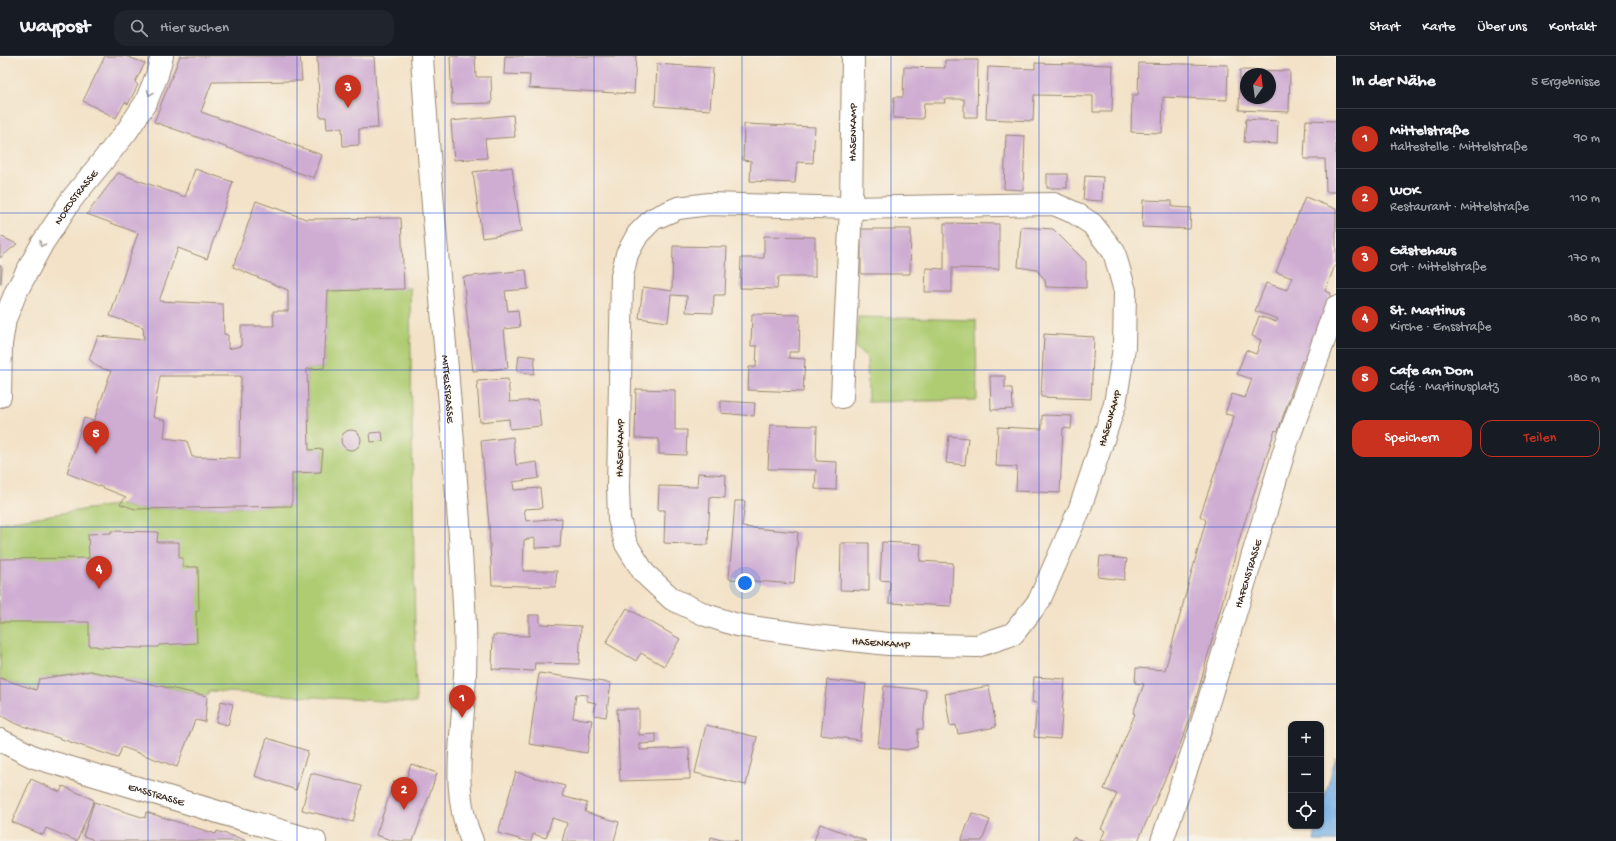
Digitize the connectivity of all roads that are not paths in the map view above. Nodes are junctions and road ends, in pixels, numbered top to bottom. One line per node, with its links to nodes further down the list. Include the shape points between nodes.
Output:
1 (162, 56): 6 (street, NORDSTRASSE, one-way to 6, via 146,102 127,131 71,200 39,251 16,292 5,319)
2 (422, 56): 11 (street, MITTELSTRASSE, via 464,608 464,692 459,792)
3 (853, 56): 4 (street, HASENKAMP)
4 (851, 208): 4 (street, HASENKAMP, via 709,204 678,208 654,219 638,234 627,254 622,276 618,488 619,519 626,544 644,573 672,599 706,615 737,625 888,644 977,646 1013,634 1039,601 1080,508 1115,404 1124,348 1125,291 1114,252 1092,224 1054,204); 8 (street, HASENKAMP)
5 (1336, 307): 12 (street, HAFENSTRASSE, via 1286,445 1200,730)
6 (0, 344): 7 (street, NORDSTRASSE)
7 (0, 396)
8 (842, 396)
9 (0, 740): 10 (street, EMSSTRASSE, via 34,757)
10 (315, 841)
11 (471, 841)
12 (1162, 841)

